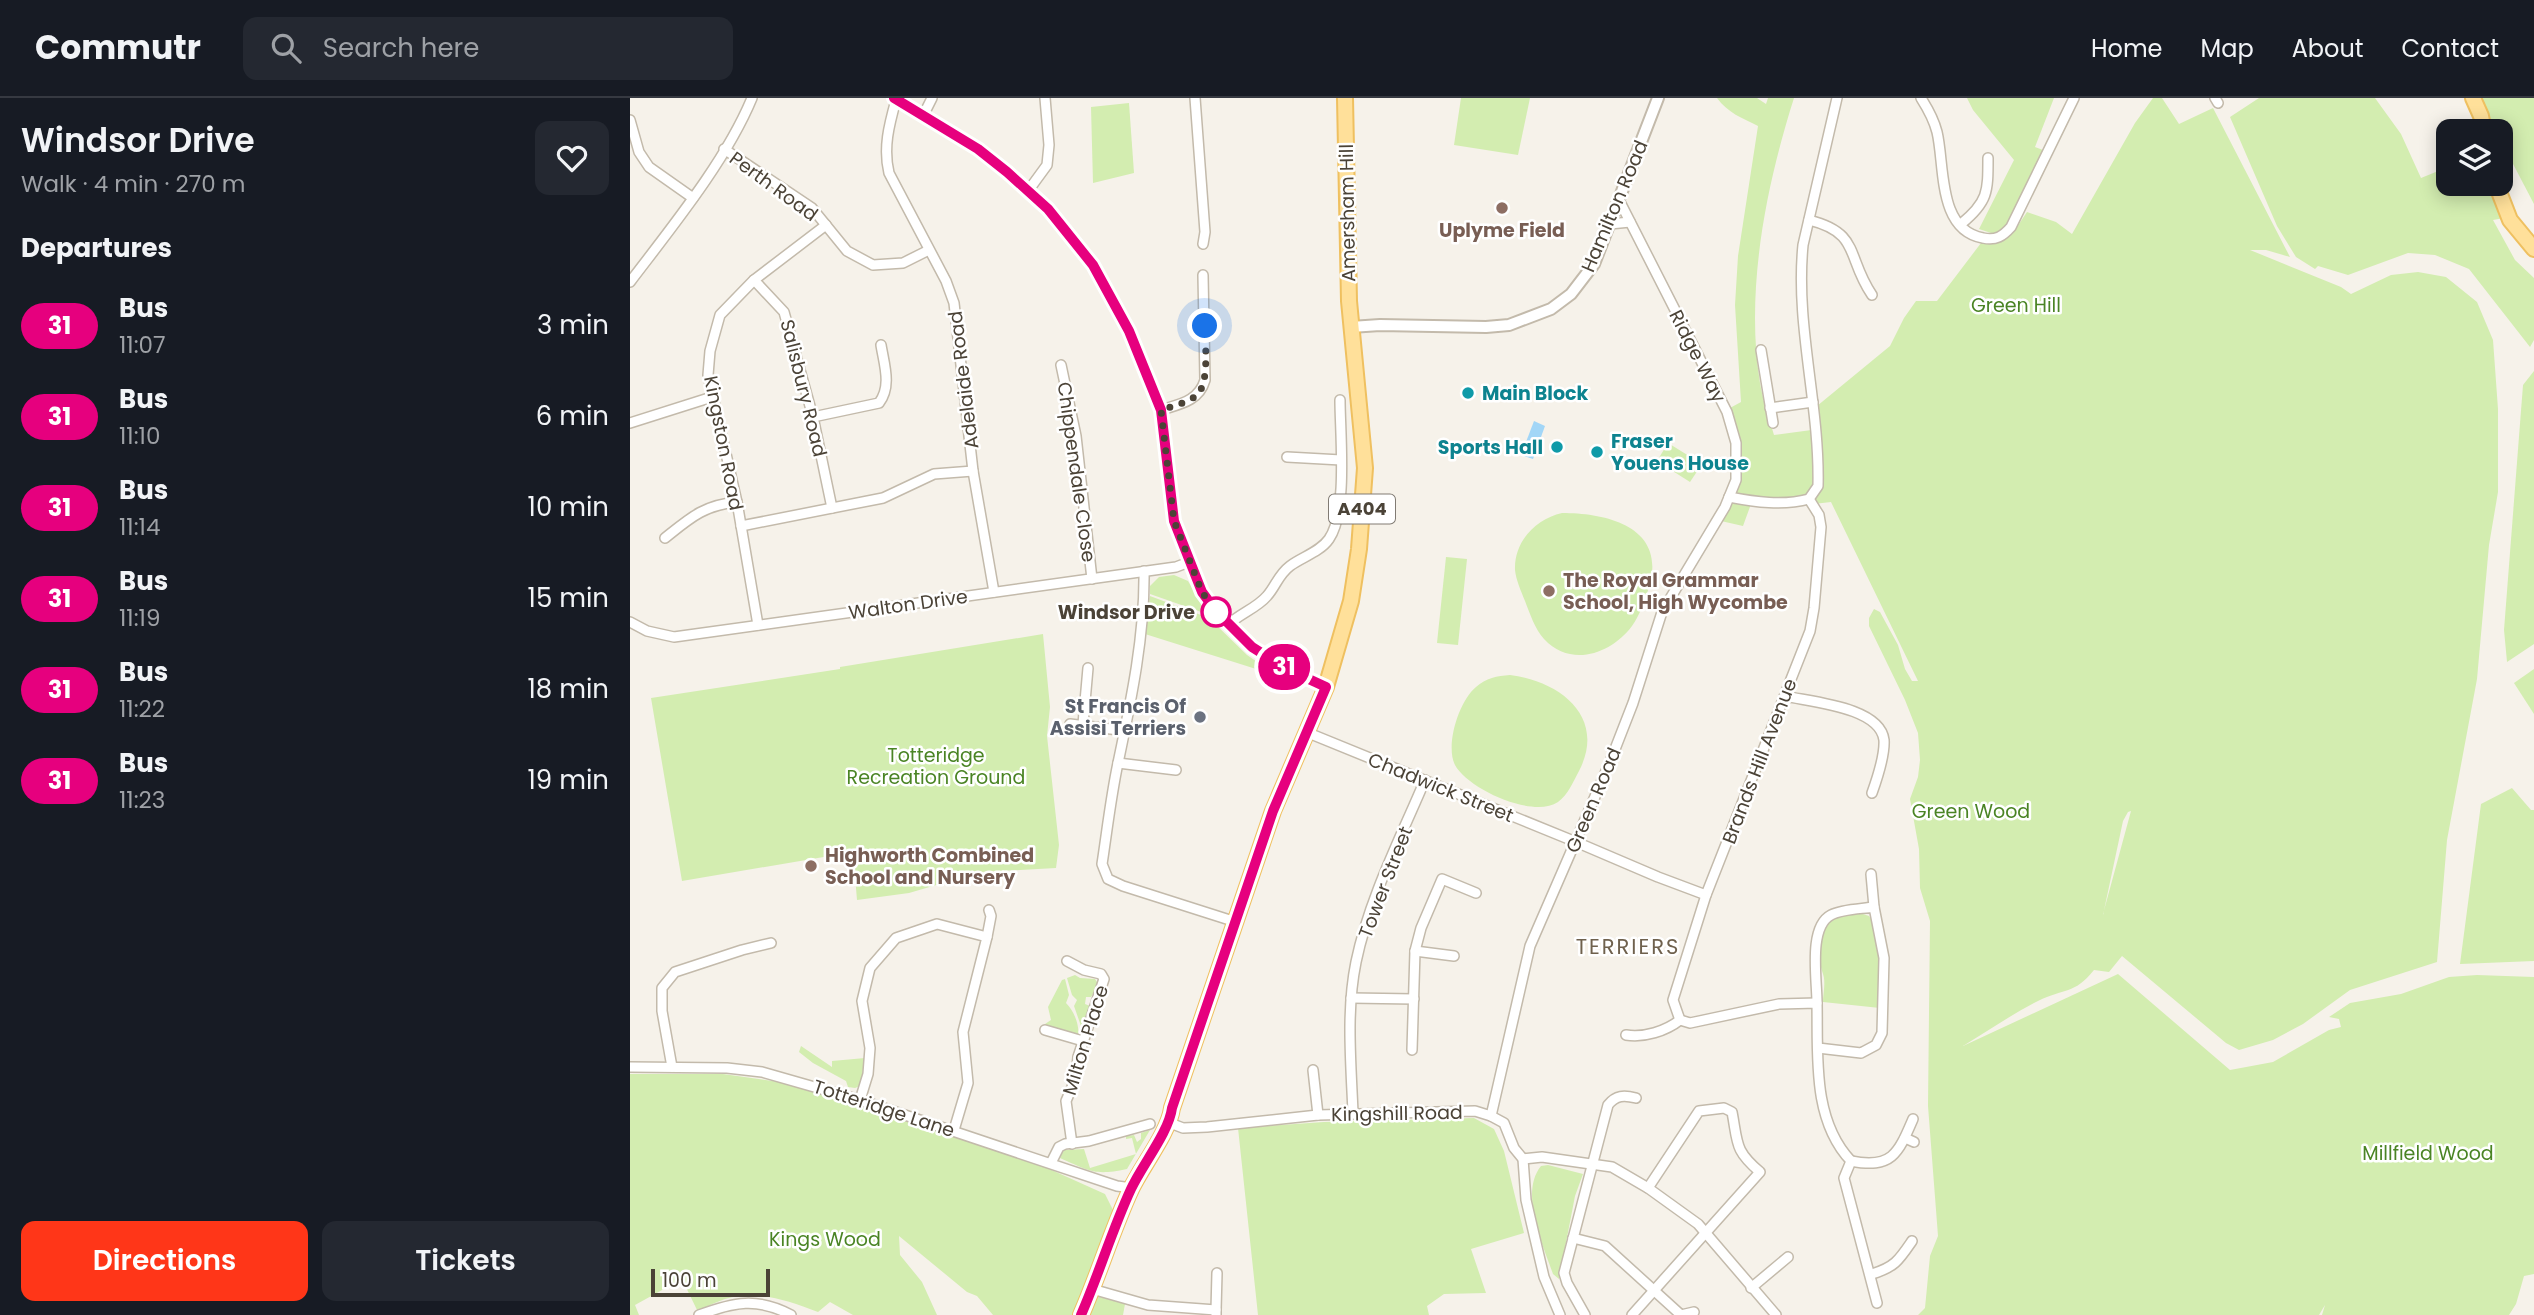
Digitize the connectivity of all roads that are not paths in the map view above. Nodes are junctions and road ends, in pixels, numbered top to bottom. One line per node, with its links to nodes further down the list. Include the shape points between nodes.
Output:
1 (752, 98): 15 (street)
2 (932, 98): 12 (street)
3 (1045, 98): 17 (street, via 1047,165)
4 (1195, 98): 26 (street)
5 (1345, 98): 33 (main road, Amersham Hill / A404)
6 (1658, 98): 20 (street, Hamilton Road)
7 (1837, 98): 21 (street)
8 (1921, 98): 23 (street, via 1936,129 1945,197)
9 (2074, 98): 23 (street, via 2011,227 2000,237 1987,239)
10 (2473, 98): 13 (main road)
11 (895, 99): 12 (street); 28 (street, Adelaide Road, via 887,130 889,173)
12 (923, 116): 17 (street, via 978,149)
13 (2482, 119)
14 (630, 120): 19 (street, via 639,152 649,167)
15 (724, 149): 19 (street); 24 (street, Perth Road, via 801,200)
16 (1988, 158): 23 (street, via 1988,188 1976,212)
17 (1028, 191): 41 (street, via 1093,265 1129,331)
18 (2501, 196): 27 (main road, via 2510,220)
19 (693, 198): 31 (street)
20 (1619, 200): 22 (street, Ridge Way); 25 (street, Hamilton Road)
21 (1809, 220): 32 (street, via 1846,237); 39 (street, via 1801,288)
22 (1630, 222): 25 (street); 48 (street, Ridge Way, via 1730,420 1736,455 1736,480)
23 (1961, 224)
24 (826, 225): 28 (street, Perth Road, via 847,251 873,265 903,263); 30 (street, Kingston Road)
25 (1609, 225): 33 (street, Hamilton Road, via 1583,280 1551,309 1529,319 1486,327)
26 (1203, 244)
27 (2534, 249)
28 (929, 250): 47 (street, Adelaide Road, via 954,303)
29 (1203, 275): 41 (street, via 1202,390)
30 (754, 280): 37 (street, Kingston Road, via 720,314 710,351); 42 (street, Salisbury Road, via 784,312)
31 (630, 282)
32 (1872, 295)
33 (1351, 327): 62 (main road, A404, via 1365,468 1351,601)
34 (881, 345): 42 (street, via 887,384 879,403)
35 (1761, 350): 40 (street)
36 (1061, 365): 56 (street, Chippendale Close, via 1076,436)
37 (712, 397): 43 (street); 50 (street, Kingston Road)
38 (1340, 400): 46 (street)
39 (1812, 402): 40 (street); 49 (street, via 1818,486)
40 (1770, 408): 44 (street)
41 (1161, 410): 54 (street, via 1174,521)
42 (814, 417): 51 (street, Salisbury Road)
43 (630, 423)
44 (1773, 423)
45 (1287, 457): 46 (street)
46 (1341, 460): 60 (street, via 1338,517 1330,538 1290,565 1267,597)
47 (973, 471): 51 (street, via 934,474 883,498); 57 (street, Adelaide Road)
48 (1730, 497): 49 (street, via 1774,503); 72 (street, Green Road, via 1662,612 1633,703)
49 (1809, 499): 63 (street, Brands Hill Avenue, via 1821,527 1814,608 1810,631)
50 (737, 502): 52 (street, Kingston Road); 53 (street, via 698,512)
51 (832, 508): 52 (street)
52 (741, 526): 59 (street, Kingston Road)
53 (665, 538)
54 (1189, 562): 55 (street, Walton Drive); 60 (street, via 1202,592)
55 (1144, 571): 56 (street, Walton Drive); 66 (street, via 1145,603)
56 (1093, 579): 57 (street, Walton Drive)
57 (994, 592): 59 (street, Walton Drive)
58 (630, 622): 59 (street, Walton Drive, via 674,637)
59 (758, 625)
60 (1228, 625): 62 (street, via 1273,662)
61 (1088, 668): 65 (street)
62 (1326, 687): 67 (main road, A404)
63 (1784, 696): 71 (street, via 1864,715 1878,725 1884,740); 75 (street, Brands Hill Avenue)
64 (1070, 724): 65 (street)
65 (1083, 724): 66 (street)
66 (1126, 731): 68 (street)
67 (1306, 732): 70 (street, Chadwick Street); 78 (main road, A404, via 1273,811)
68 (1118, 763): 69 (street); 78 (street, via 1102,864 1108,879)
69 (1177, 770)
70 (1424, 780): 72 (street, Chadwick Street); 84 (street, Tower Street, via 1367,920)
71 (1872, 793)
72 (1576, 842): 75 (street, Chadwick Street); 100 (street, Green Road, via 1530,946)
73 (1871, 874): 76 (street)
74 (1476, 893): 81 (street, via 1442,879)
75 (1706, 895): 87 (street, Brands Hill Avenue, via 1673,1000)
76 (1874, 907): 86 (street, via 1833,913 1821,922 1816,936); 91 (street, via 1884,958 1882,1033 1876,1045 1861,1053)
77 (989, 910): 79 (street)
78 (1236, 922): 102 (main road, A404)
79 (987, 937): 97 (street, via 937,924 896,938 870,968 862,1001 870,1048); 104 (street, via 963,1032 968,1083)
80 (771, 943): 94 (street, via 675,972 662,988)
81 (1415, 951): 82 (street); 85 (street)
82 (1454, 956)
83 (1067, 961): 90 (street, Milton Place, via 1104,979)
84 (1351, 998): 85 (street); 98 (street, Tower Street)
85 (1414, 999): 92 (street)
86 (1817, 1003): 87 (street, via 1779,1004 1690,1023); 91 (street)
87 (1681, 1020): 89 (street, via 1669,1029)
88 (1045, 1030): 90 (street)
89 (1626, 1035)
90 (1083, 1041): 105 (street, Milton Place, via 1076,1079 1066,1101)
91 (1818, 1048): 107 (street, via 1818,1079 1831,1134)
92 (1412, 1051)
93 (630, 1067): 94 (street, Totteridge Lane)
94 (672, 1067): 97 (street, Totteridge Lane, via 762,1072)
95 (1312, 1070): 99 (street)
96 (1636, 1098): 109 (street, via 1625,1095 1608,1105)
97 (860, 1100): 104 (street, Totteridge Lane)
98 (1353, 1113): 99 (street, Kingshill Road); 100 (street, Kingshill Road, via 1475,1111)
99 (1318, 1115): 102 (street, Kingshill Road, via 1207,1127 1183,1128)
100 (1491, 1116): 106 (street, Kingshill Road, via 1504,1123)
101 (1913, 1119): 107 (street, via 1910,1140 1891,1158 1871,1165)
102 (1170, 1123): 110 (main road, A404)
103 (1150, 1124): 105 (street)
104 (954, 1130): 108 (street, Totteridge Lane)
105 (1072, 1144): 108 (street, via 1059,1147)
106 (1523, 1159): 109 (street); 128 (street, Kingshill Road, via 1526,1200 1544,1277)
107 (1851, 1161): 117 (street, via 1844,1178)
108 (1051, 1163): 110 (street, Totteridge Lane)
109 (1593, 1163): 111 (street, via 1612,1167); 113 (street)
110 (1132, 1188): 119 (main road, A404)
111 (1648, 1188): 112 (street); 112 (street, via 1699,1111 1724,1108 1732,1112 1743,1158 1760,1172)
112 (1706, 1234): 118 (street); 120 (street)
113 (1573, 1238): 120 (street, via 1605,1246); 129 (street, via 1564,1273)
114 (1912, 1241): 117 (street, via 1889,1269)
115 (1788, 1257): 118 (street)
116 (1217, 1273): 123 (street)
117 (1871, 1274): 121 (street)
118 (1751, 1288): 124 (street)
119 (1092, 1289): 123 (street, via 1148,1305); 127 (main road, A404)
120 (1654, 1290): 122 (street, via 1681,1315); 130 (street)
121 (1877, 1303)
122 (1695, 1312)
123 (1216, 1313)
124 (1772, 1313)
125 (699, 1315): 126 (street, via 744,1302 772,1305)
126 (791, 1315)
127 (1081, 1315)
128 (1560, 1315)
129 (1585, 1315)
130 (1632, 1315)

